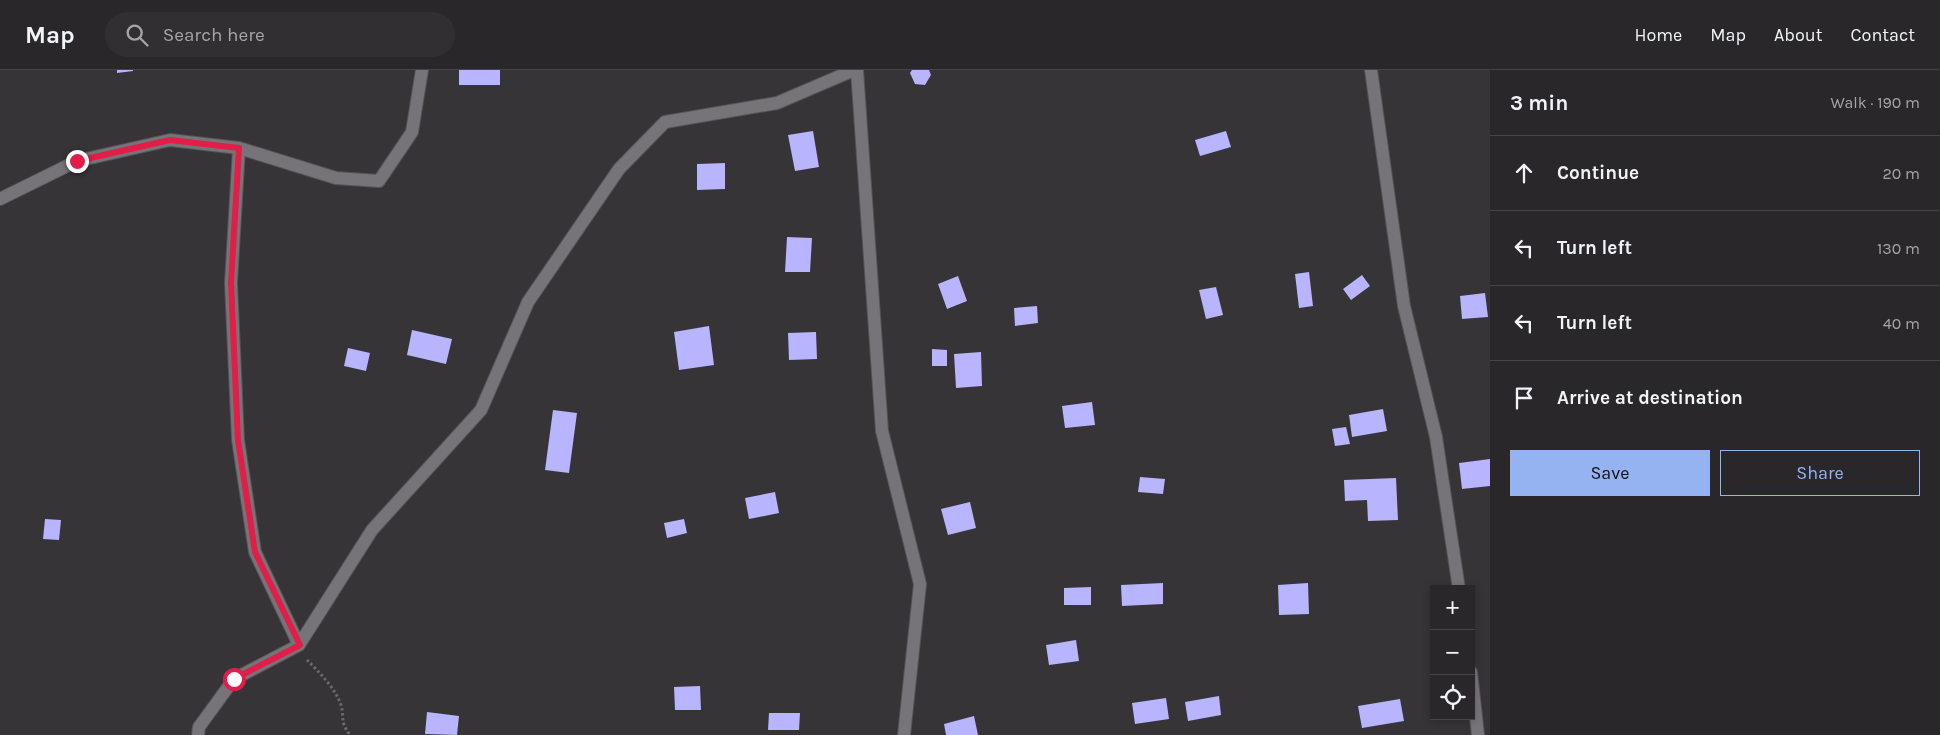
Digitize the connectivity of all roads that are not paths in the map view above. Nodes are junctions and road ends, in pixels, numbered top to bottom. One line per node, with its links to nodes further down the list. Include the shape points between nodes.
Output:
1 (422, 70): 4 (street, via 412,132 379,181 336,178)
2 (855, 70): 7 (street, via 777,104 665,122 618,169 528,302 481,410 372,530); 10 (street, via 882,431 920,584)
3 (1371, 70): 6 (street, via 1404,306 1436,438)
4 (239, 148): 5 (street, via 170,140 77,161); 7 (street, via 231,283 238,440 255,552)
5 (0, 199)
6 (1458, 585)
7 (300, 645): 9 (street, via 234,679 200,727)
8 (1471, 675): 11 (street)
9 (198, 735)
10 (904, 735)
11 (1478, 735)

